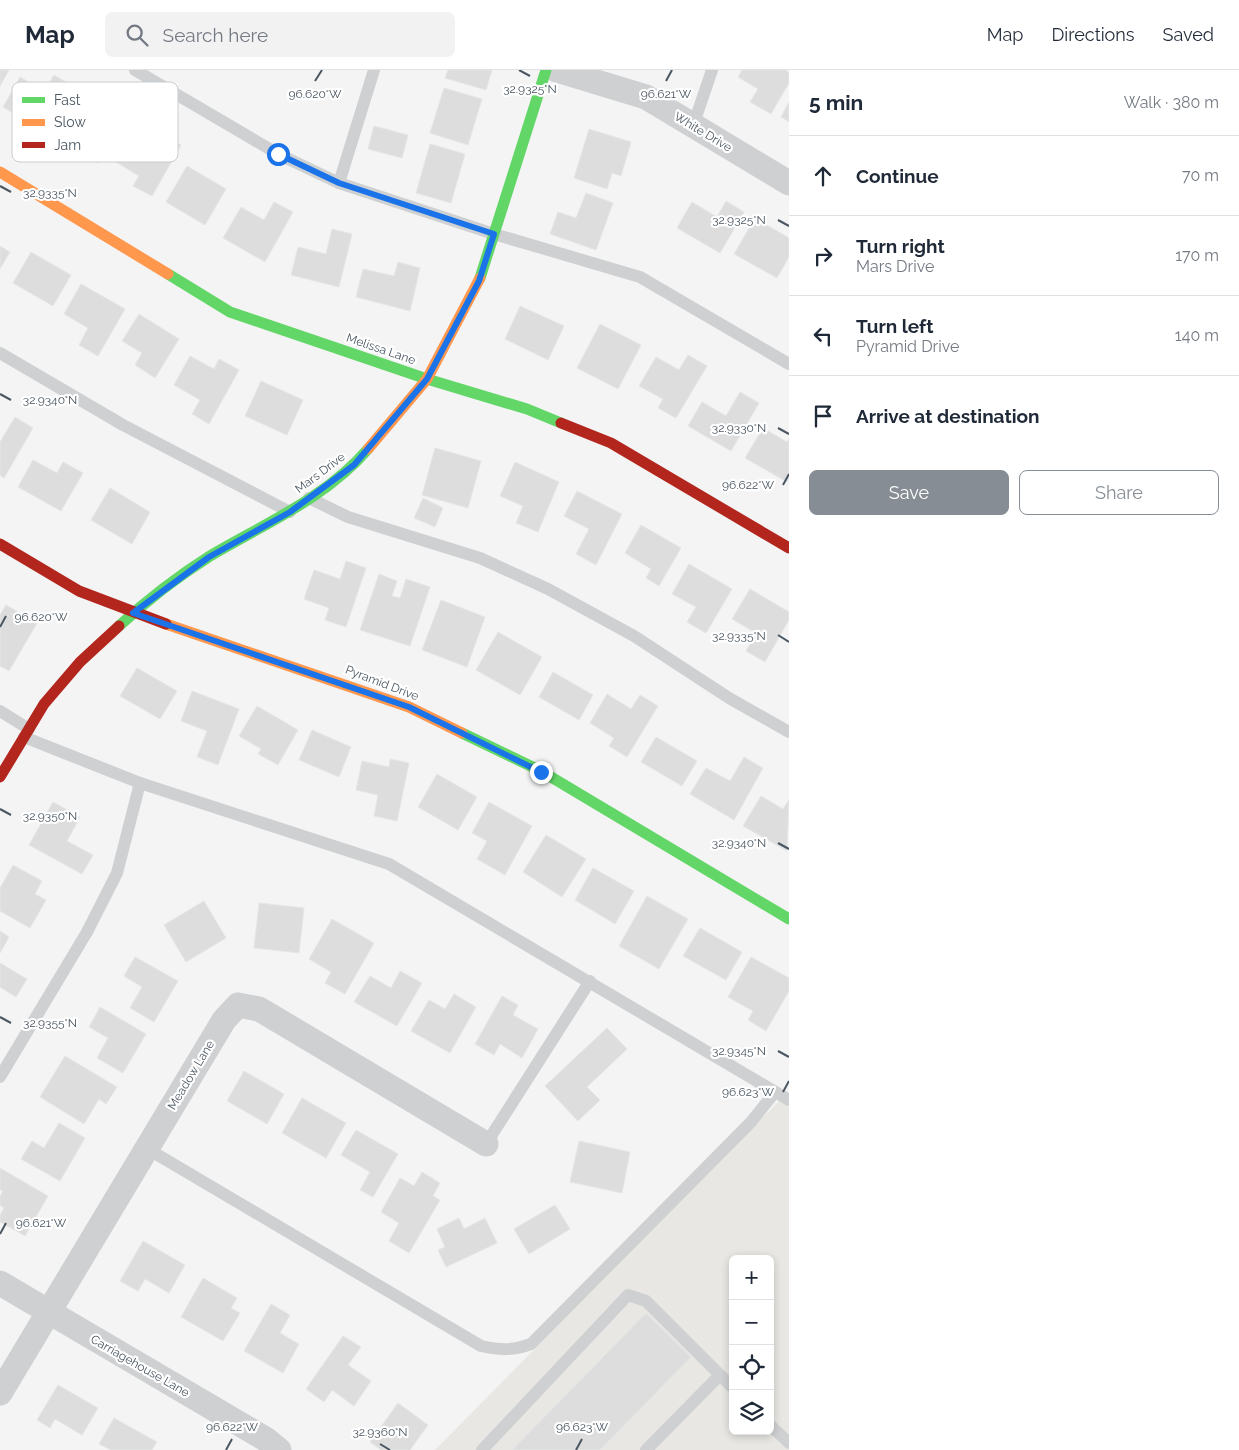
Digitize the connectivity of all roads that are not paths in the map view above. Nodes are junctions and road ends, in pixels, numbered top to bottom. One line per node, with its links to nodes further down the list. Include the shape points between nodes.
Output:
1 (135, 70): 6 (lane)
2 (374, 70): 10 (lane)
3 (546, 70): 12 (street, Mars Drive)
4 (557, 70): 8 (street, White Drive, via 646,97)
5 (712, 70): 8 (lane)
6 (155, 82)
7 (178, 95): 10 (lane, via 278,154)
8 (693, 126): 11 (street, White Drive)
9 (0, 172): 15 (street, Melissa Lane, via 230,312)
10 (339, 183): 12 (lane)
11 (789, 183)
12 (494, 234): 14 (lane, via 640,277); 15 (street, Mars Drive, via 479,281)
13 (0, 353): 17 (lane, via 123,425)
14 (789, 364)
15 (427, 379): 16 (street, Mars Drive, via 354,465); 19 (street, Melissa Lane, via 526,409 611,443)
16 (309, 498): 17 (street, Mars Drive); 22 (lane, via 348,517 480,558 548,589 634,636 729,698)
17 (290, 512): 20 (street, Mars Drive, via 209,557)
18 (0, 544): 20 (street, Pyramid Drive, via 79,591)
19 (789, 548)
20 (133, 613): 23 (street, Mars Drive, via 80,662 44,704); 26 (street, Pyramid Drive, via 409,707 541,772)
21 (0, 711): 23 (lane)
22 (789, 732)
23 (27, 733): 24 (street, Mars Drive); 25 (lane)
24 (0, 777)
25 (140, 783): 27 (lane, via 389,864); 28 (lane, via 117,873 87,932)
26 (789, 919)
27 (590, 981): 29 (lane); 31 (lane)
28 (0, 1078)
29 (775, 1092): 30 (lane); 32 (lane, via 751,1122 531,1344 517,1349 481,1346)
30 (789, 1100)
31 (486, 1144): 32 (street, Meadow Lane, via 259,1009 238,1005 224,1020)
32 (146, 1148): 34 (street, Meadow Lane)
33 (0, 1283): 34 (street, Carriagehouse Lane)
34 (48, 1312): 37 (street, Meadow Lane); 40 (street, Carriagehouse Lane)
35 (720, 1375): 36 (lane); 41 (lane, via 646,1301 628,1295); 42 (lane)
36 (729, 1384)
37 (0, 1393)
38 (774, 1429): 39 (lane)
39 (789, 1443)
40 (279, 1450)
41 (482, 1450)
42 (646, 1450)

